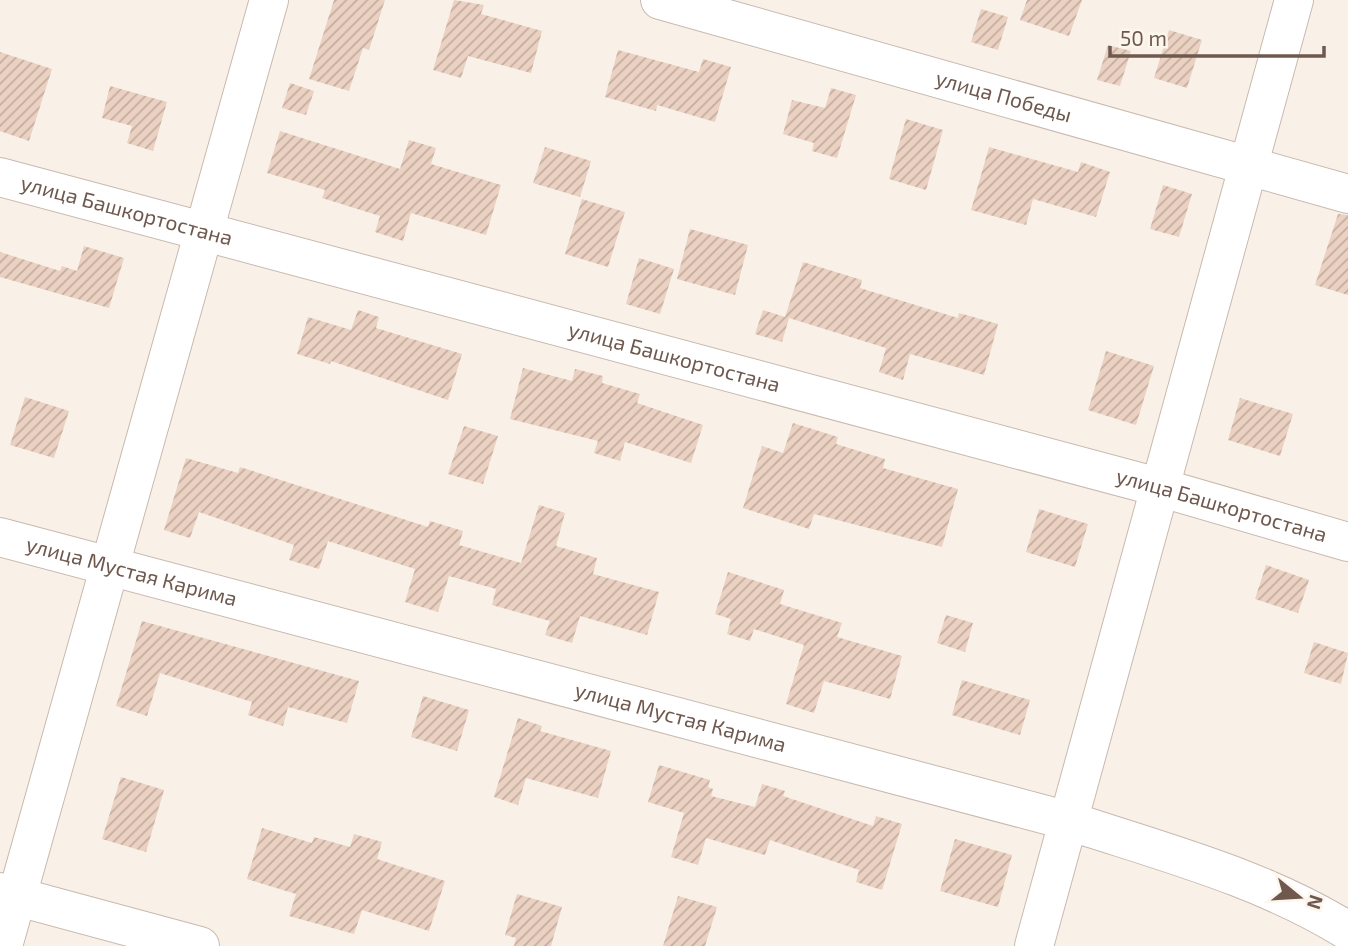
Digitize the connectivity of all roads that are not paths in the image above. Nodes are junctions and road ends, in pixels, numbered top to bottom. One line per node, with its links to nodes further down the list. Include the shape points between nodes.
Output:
1 (269, 0): 7 (street)
2 (660, 0): 4 (street, улица Победы)
3 (1294, 0): 4 (street)
4 (1250, 167): 6 (street, улица Победы); 8 (street)
5 (0, 177): 7 (street, улица Башкортостана)
6 (1348, 194)
7 (204, 231): 8 (street, улица Башкортостана); 11 (street)
8 (1162, 488): 10 (street, улица Башкортостана); 12 (street)
9 (0, 537): 11 (street, улица Мустая Карима)
10 (1348, 542)
11 (111, 565): 12 (street, улица Мустая Карима); 13 (street)
12 (1069, 821): 14 (street, улица Мустая Карима, via 1237,877); 17 (street)
13 (8, 894): 15 (street); 16 (street)
14 (1348, 930)
15 (3, 946)
16 (200, 946)
17 (1034, 946)

